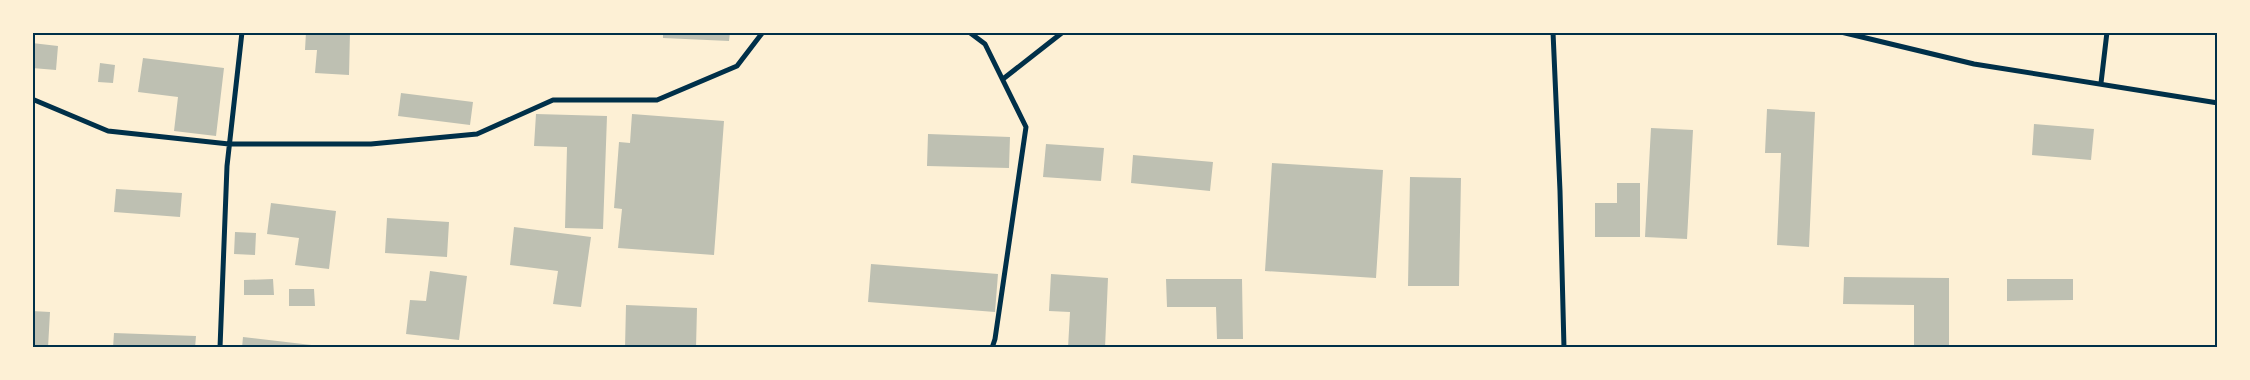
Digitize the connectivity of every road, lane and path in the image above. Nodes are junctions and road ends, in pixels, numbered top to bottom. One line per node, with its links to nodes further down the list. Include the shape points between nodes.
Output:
1 (242, 32): 12 (street)
2 (763, 32): 12 (street, via 737,66 657,100 553,100 477,134 371,144)
3 (970, 32): 8 (street, via 985,44)
4 (1063, 32): 8 (street)
5 (1552, 32): 15 (street)
6 (1841, 32): 9 (street, via 1974,64)
7 (2108, 32): 9 (street)
8 (1003, 79): 14 (street, via 1026,127)
9 (2101, 83): 11 (street)
10 (32, 99): 12 (street, via 108,131)
11 (2218, 103)
12 (230, 144): 13 (street)
13 (220, 348)
14 (992, 348)
15 (1564, 348)

